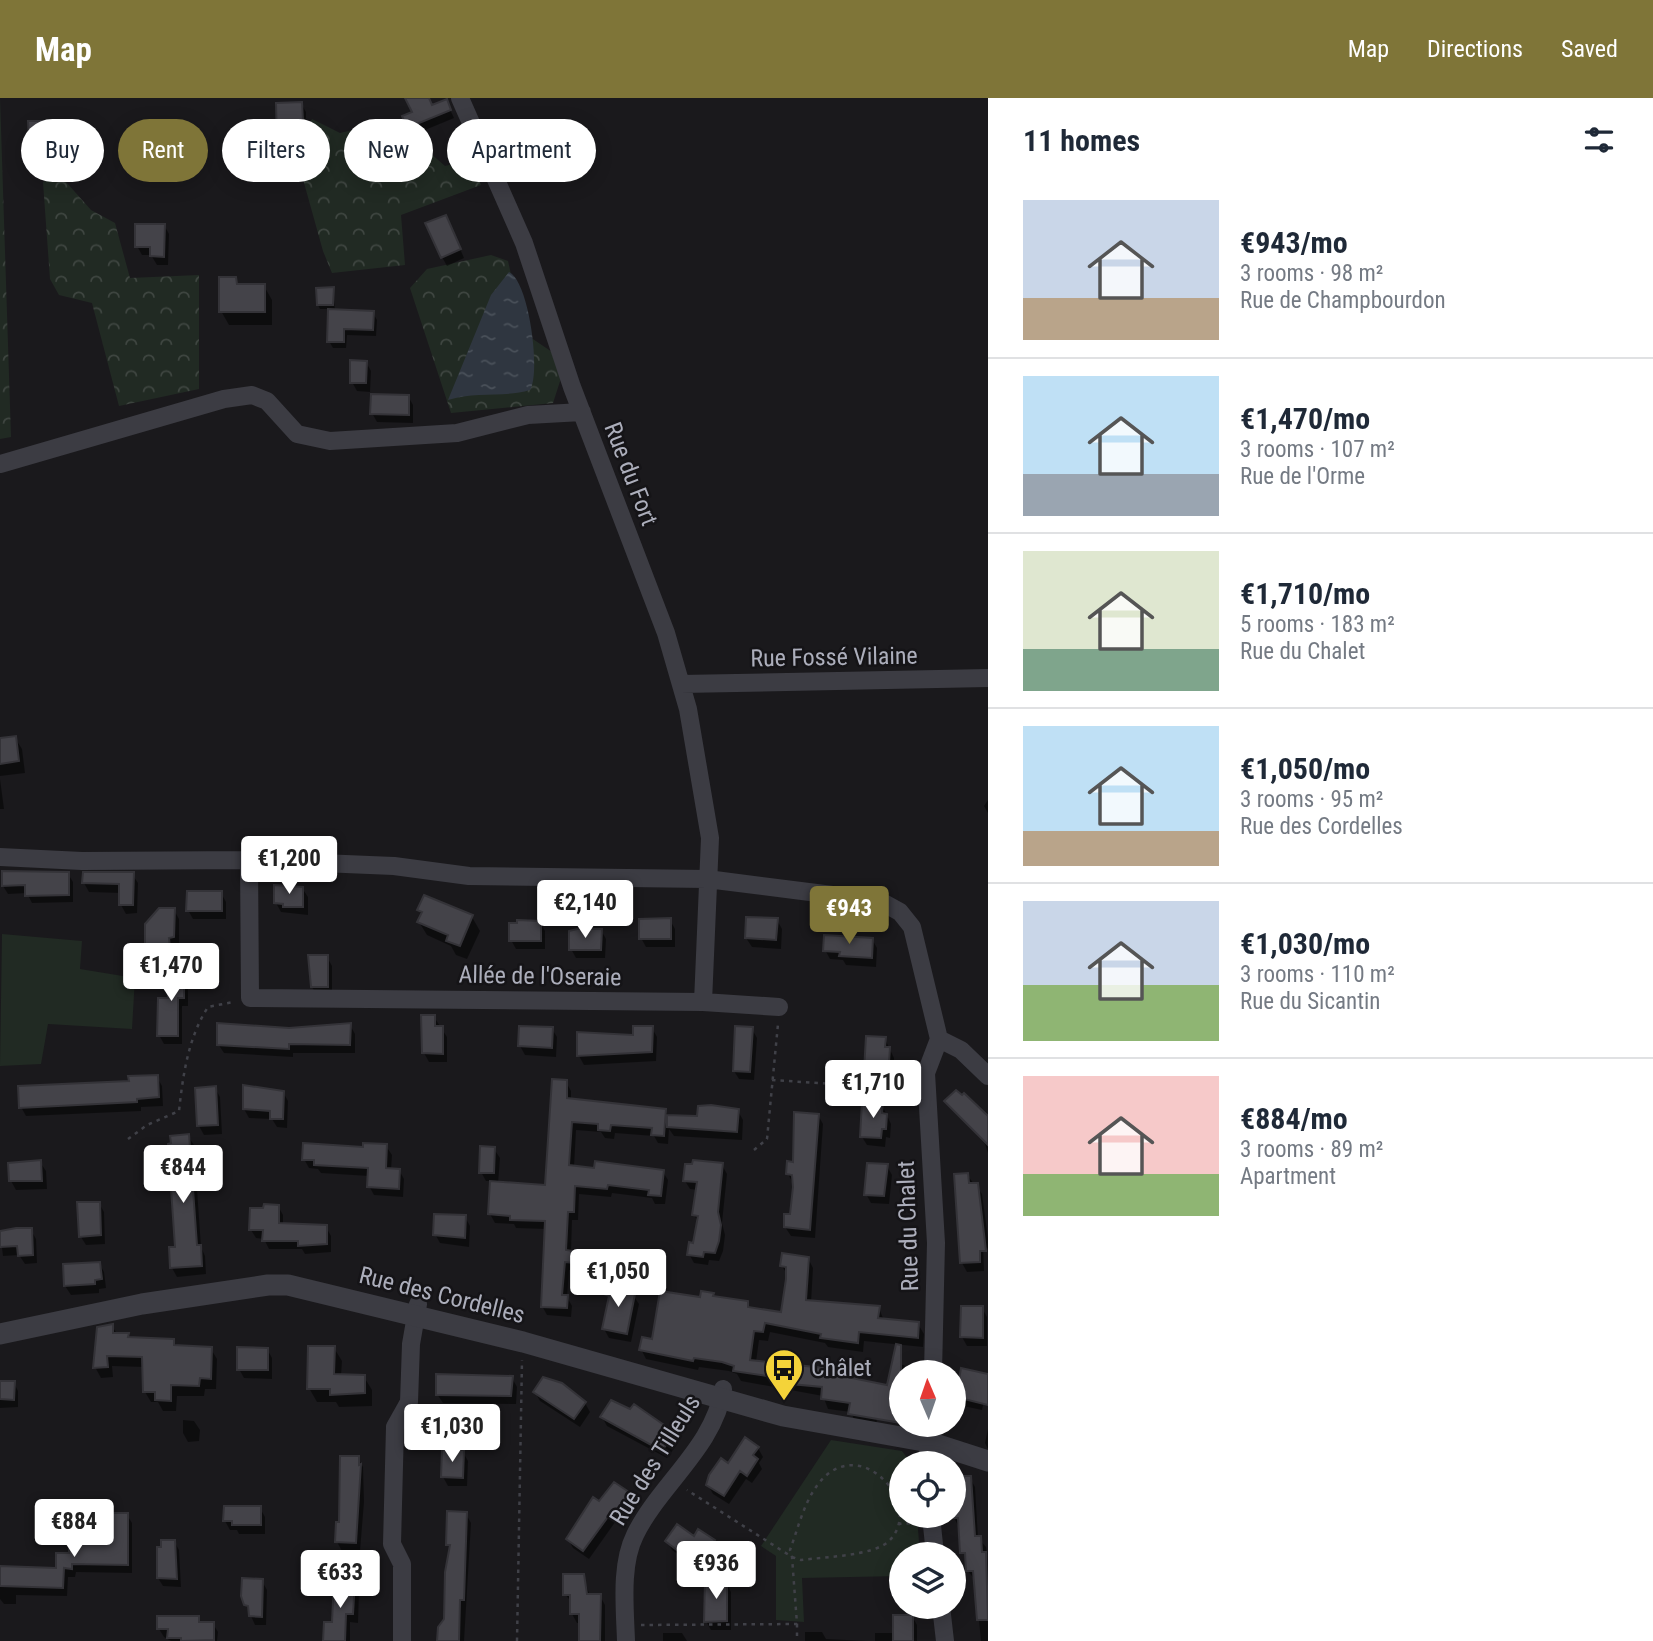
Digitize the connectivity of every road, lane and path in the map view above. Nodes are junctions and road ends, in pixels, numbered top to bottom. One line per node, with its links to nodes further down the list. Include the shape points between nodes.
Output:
1 (460, 98): 2 (street, Rue du Fort, via 524,243)
2 (582, 412): 3 (street, via 528,415 457,433 330,441 297,434 267,401 252,395 224,399); 5 (street, Rue du Fort)
3 (0, 464)
4 (988, 678): 5 (street, Rue Fossé Vilaine)
5 (681, 684): 8 (street, Rue du Fort, via 709,838)
6 (0, 857): 7 (street)
7 (249, 860): 8 (street, via 394,866 469,876); 9 (street)
8 (707, 879): 10 (street); 12 (street, via 880,901 900,912 912,927 921,955)
9 (250, 998): 10 (street, Allée de l'Oseraie); 16 (path, via 208,1007 198,1022 184,1068 179,1111)
10 (703, 1002): 11 (street, Allée de l'Oseraie)
11 (779, 1007): 14 (path)
12 (939, 1039): 13 (street, via 961,1049); 21 (street, Rue du Chalet, via 926,1073 936,1243)
13 (988, 1076)
14 (772, 1080): 15 (path); 17 (path, via 767,1139)
15 (920, 1090)
16 (128, 1139)
17 (754, 1150)
18 (416, 1309): 19 (street, Rue des Cordelles, via 268,1285 142,1304); 20 (street, Rue des Cordelles); 32 (street, via 409,1402 395,1427 392,1544 402,1564)
19 (0, 1334)
20 (523, 1342): 22 (street, Rue des Cordelles); 33 (path)
21 (933, 1360)
22 (722, 1394): 23 (street, Rue des Cordelles, via 782,1416); 25 (street, Rue des Tilleuls, via 709,1429)
23 (929, 1443): 24 (street, Rue des Cordelles)
24 (988, 1461)
25 (672, 1481): 28 (path); 31 (street, Rue des Tilleuls, via 635,1534 627,1556)
26 (889, 1486): 28 (path, via 884,1478 859,1466 843,1467 825,1477 813,1490 790,1550)
27 (896, 1528): 28 (path, via 889,1541 870,1551 801,1560)
28 (792, 1557): 30 (path)
29 (942, 1619): 35 (street)
30 (797, 1624): 31 (path); 34 (path)
31 (626, 1633)
32 (402, 1641)
33 (517, 1641)
34 (797, 1641)
35 (944, 1641)

